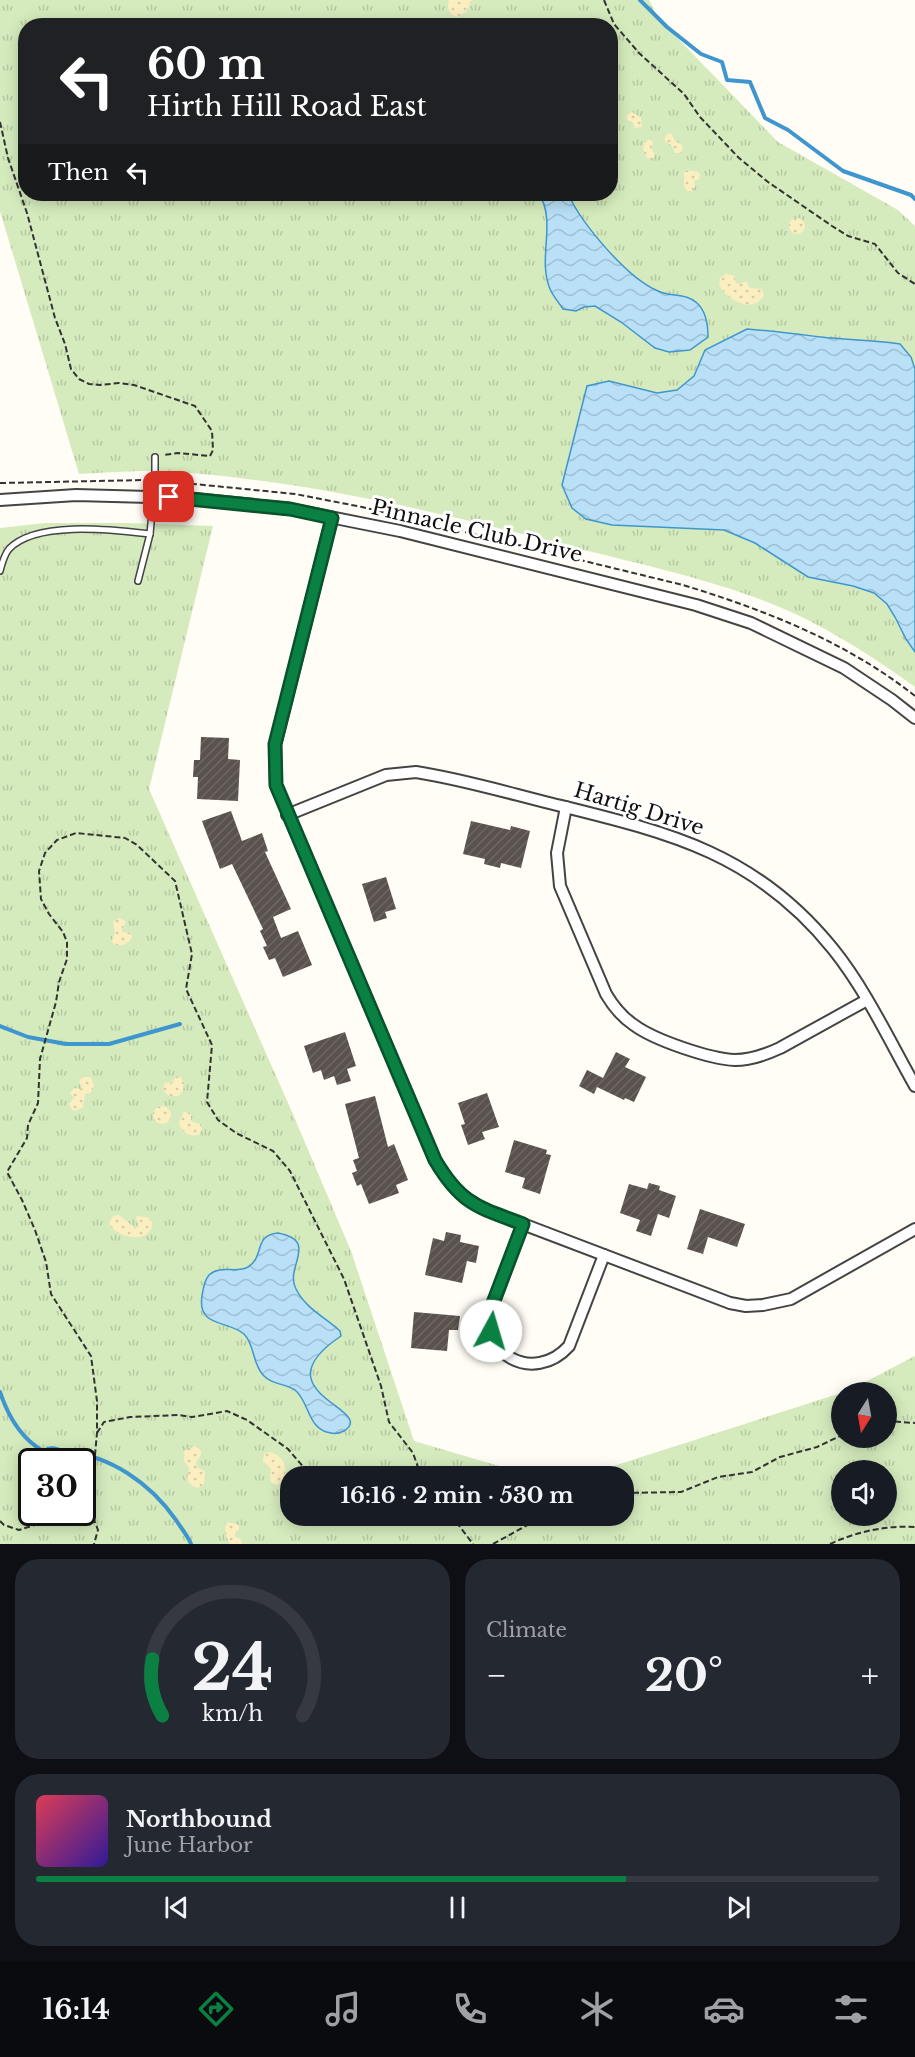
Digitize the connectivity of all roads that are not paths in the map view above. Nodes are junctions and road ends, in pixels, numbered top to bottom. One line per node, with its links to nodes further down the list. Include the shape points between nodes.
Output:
1 (154, 457): 2 (lane)
2 (153, 496): 3 (street, Pinnacle Club Drive, via 76,495); 4 (street, Pinnacle Club Drive, via 290,509); 5 (lane)
3 (0, 500)
4 (332, 518): 8 (street, Pinnacle Club Drive, via 400,531 696,605 751,623 843,668); 10 (street, via 275,744 276,785)
5 (150, 534): 6 (lane, via 97,529 37,533 10,549); 7 (lane)
6 (0, 571)
7 (138, 580)
8 (915, 718)
9 (566, 807): 10 (street, Hartig Drive, via 416,771 386,775); 11 (street, Hartig Drive, via 641,825 708,849 736,864 771,888 810,924 833,949); 11 (street, via 557,853 560,886 606,994 635,1026 707,1056 748,1059 769,1054)
10 (287, 815): 13 (street, via 435,1160 461,1196)
11 (867, 1000): 12 (street, Hartig Drive)
12 (915, 1086)
13 (523, 1224): 15 (street); 15 (street, via 489,1317 499,1349 517,1362 545,1362 569,1346)
14 (915, 1229): 15 (street, via 791,1299 763,1305 730,1303)
15 (604, 1255)

